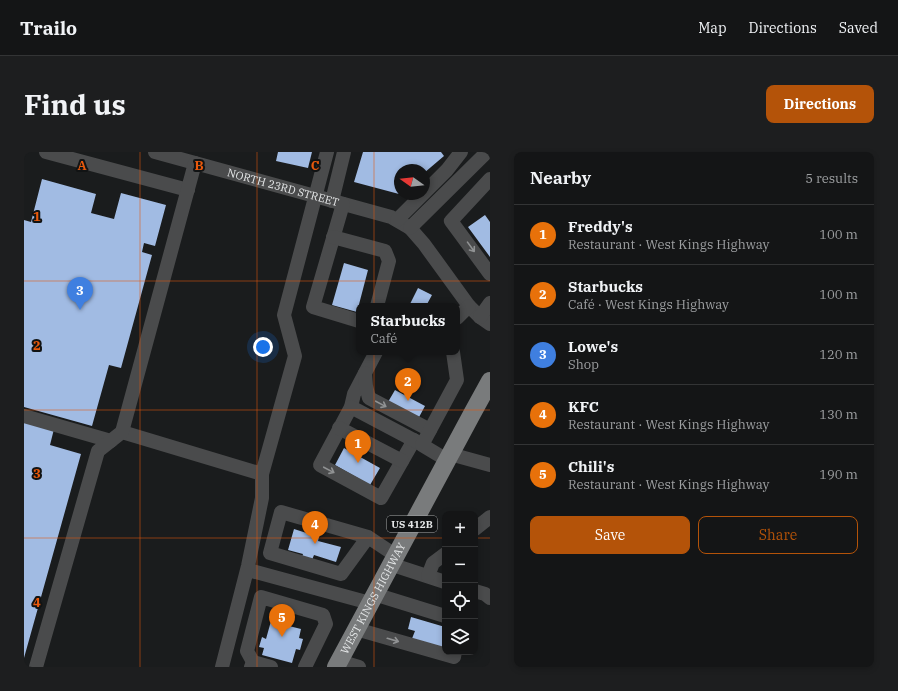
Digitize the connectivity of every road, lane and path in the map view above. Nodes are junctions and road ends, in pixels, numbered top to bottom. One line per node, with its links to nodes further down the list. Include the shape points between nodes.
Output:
1 (46, 152): 11 (street)
2 (155, 152): 7 (street, NORTH 23RD STREET)
3 (327, 152): 12 (street)
4 (344, 152): 14 (street)
5 (487, 152): 8 (street)
6 (459, 154): 8 (street); 10 (street)
7 (195, 163): 11 (street); 12 (street, NORTH 23RD STREET)
8 (468, 170): 16 (street)
9 (490, 179): 18 (street, one-way to 18, via 451,221)
10 (430, 188)
11 (188, 190): 33 (street)
12 (316, 196): 14 (street, NORTH 23RD STREET); 38 (street, via 284,315 295,356)
13 (418, 200): 15 (street)
14 (337, 202): 15 (street, NORTH 23RD STREET); 17 (street)
15 (397, 220): 16 (street, NORTH 23RD STREET)
16 (410, 228): 21 (street, NORTH 23RD STREET)
17 (333, 237): 19 (street, via 385,251 389,261); 23 (street, via 313,307)
18 (490, 274)
19 (378, 303)
20 (490, 303): 24 (street)
21 (469, 306): 22 (street); 24 (street, NORTH 23RD STREET)
22 (460, 315)
23 (356, 320)
24 (485, 320)
25 (374, 355): 27 (street)
26 (449, 355): 32 (street, via 458,380)
27 (365, 373): 29 (street, via 354,394); 32 (street, one-way to 32, via 369,398)
28 (490, 381): 35 (main road, WEST KINGS HIGHWAY / US 412B)
29 (351, 407): 31 (street); 34 (street)
30 (24, 416): 33 (street)
31 (339, 428): 36 (street); 36 (street, one-way to 36, via 320,465 381,498)
32 (430, 430): 34 (street)
33 (117, 437): 38 (street); 55 (street, via 98,451)
34 (418, 443): 35 (street); 36 (street)
35 (448, 457): 37 (street); 45 (main road, WEST KINGS HIGHWAY / US 412B)
36 (402, 461)
37 (490, 466)
38 (262, 474): 41 (street, via 262,498)
39 (490, 517): 40 (street)
40 (478, 527)
41 (256, 528): 42 (street); 46 (street)
42 (275, 534): 43 (street, via 281,512); 43 (street, via 270,554 341,574)
43 (368, 537): 45 (street)
44 (442, 556): 47 (street, via 433,563)
45 (393, 560): 47 (street); 49 (main road, WEST KINGS HIGHWAY / US 412B)
46 (248, 570): 49 (street); 56 (street)
47 (428, 576): 48 (street)
48 (442, 581)
49 (372, 599): 50 (street); 51 (main road, WEST KINGS HIGHWAY / US 412B)
50 (442, 615)
51 (356, 629): 52 (street, one-way to 52); 54 (main road, WEST KINGS HIGHWAY / US 412B)
52 (442, 654)
53 (252, 664): 57 (street); 58 (street, via 247,651 261,597 323,615 326,624)
54 (337, 664): 59 (street)
55 (36, 667)
56 (222, 667)
57 (271, 667)
58 (305, 667)
59 (360, 667)

